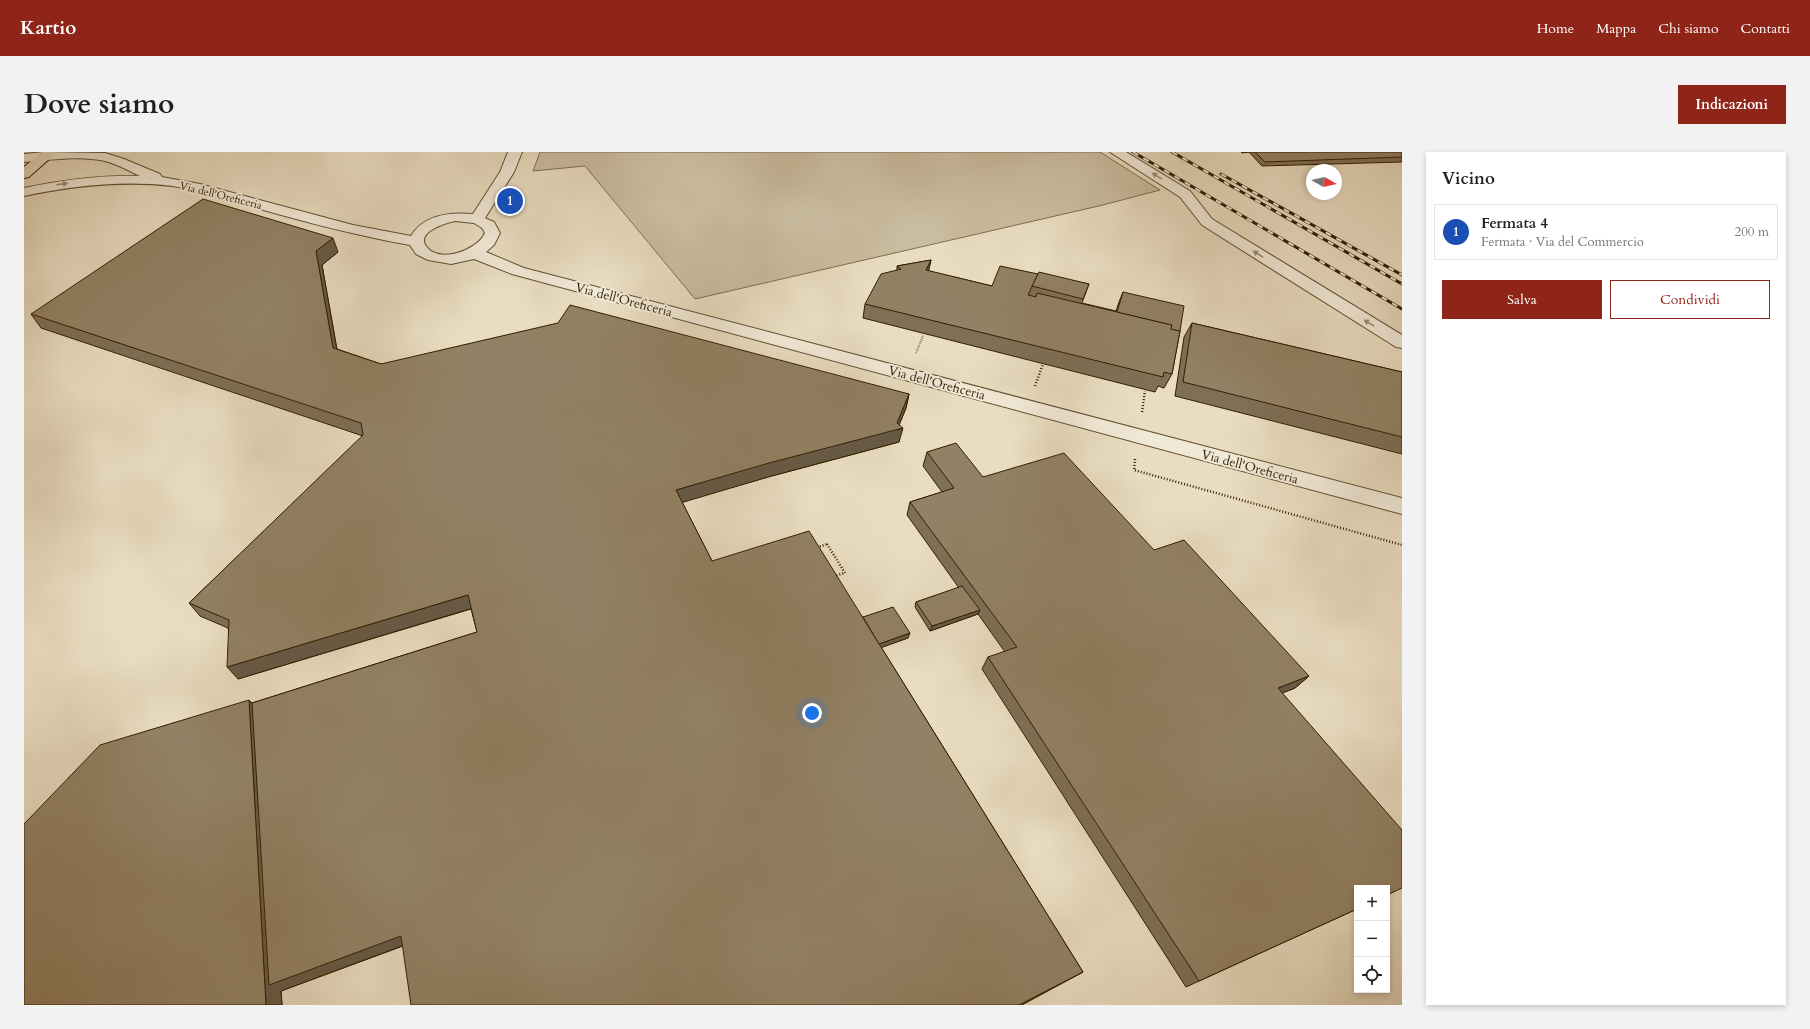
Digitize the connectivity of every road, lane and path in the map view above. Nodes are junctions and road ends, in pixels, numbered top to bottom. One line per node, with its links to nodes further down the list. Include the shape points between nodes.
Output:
1 (30, 152): 5 (street)
2 (515, 152): 13 (street, via 507,172)
3 (1118, 152): 17 (street, one-way to 3, via 1206,222 1185,194)
4 (88, 153): 6 (street); 8 (street)
5 (24, 154)
6 (48, 154): 7 (street); 9 (main road)
7 (24, 158)
8 (129, 166): 10 (street); 11 (street, via 109,170 102,174)
9 (24, 174)
10 (163, 181): 11 (street, Via dell'Oreficeria); 14 (street, Via dell'Oreficeria, via 229,195 386,237)
11 (97, 182): 12 (street, Via dell'Oreficeria, one-way to 11, via 60,184)
12 (24, 192)
13 (477, 219): 14 (street, via 455,217 432,223 418,234); 15 (street, via 486,223 493,234 484,248)
14 (416, 241): 15 (street, via 418,248 435,257 462,257)
15 (474, 253): 23 (street, Via dell'Oreficeria, via 518,271)
16 (923, 336): 18 (path)
17 (1402, 343)
18 (917, 349)
19 (1043, 364): 20 (path)
20 (1038, 378)
21 (1145, 391): 22 (path)
22 (1144, 406)
23 (1138, 436): 24 (street, Via dell'Oreficeria); 26 (path, via 1134,470)
24 (1402, 506)
25 (827, 544): 25 (path, via 844,573 827,578 810,550)
26 (1402, 545)

